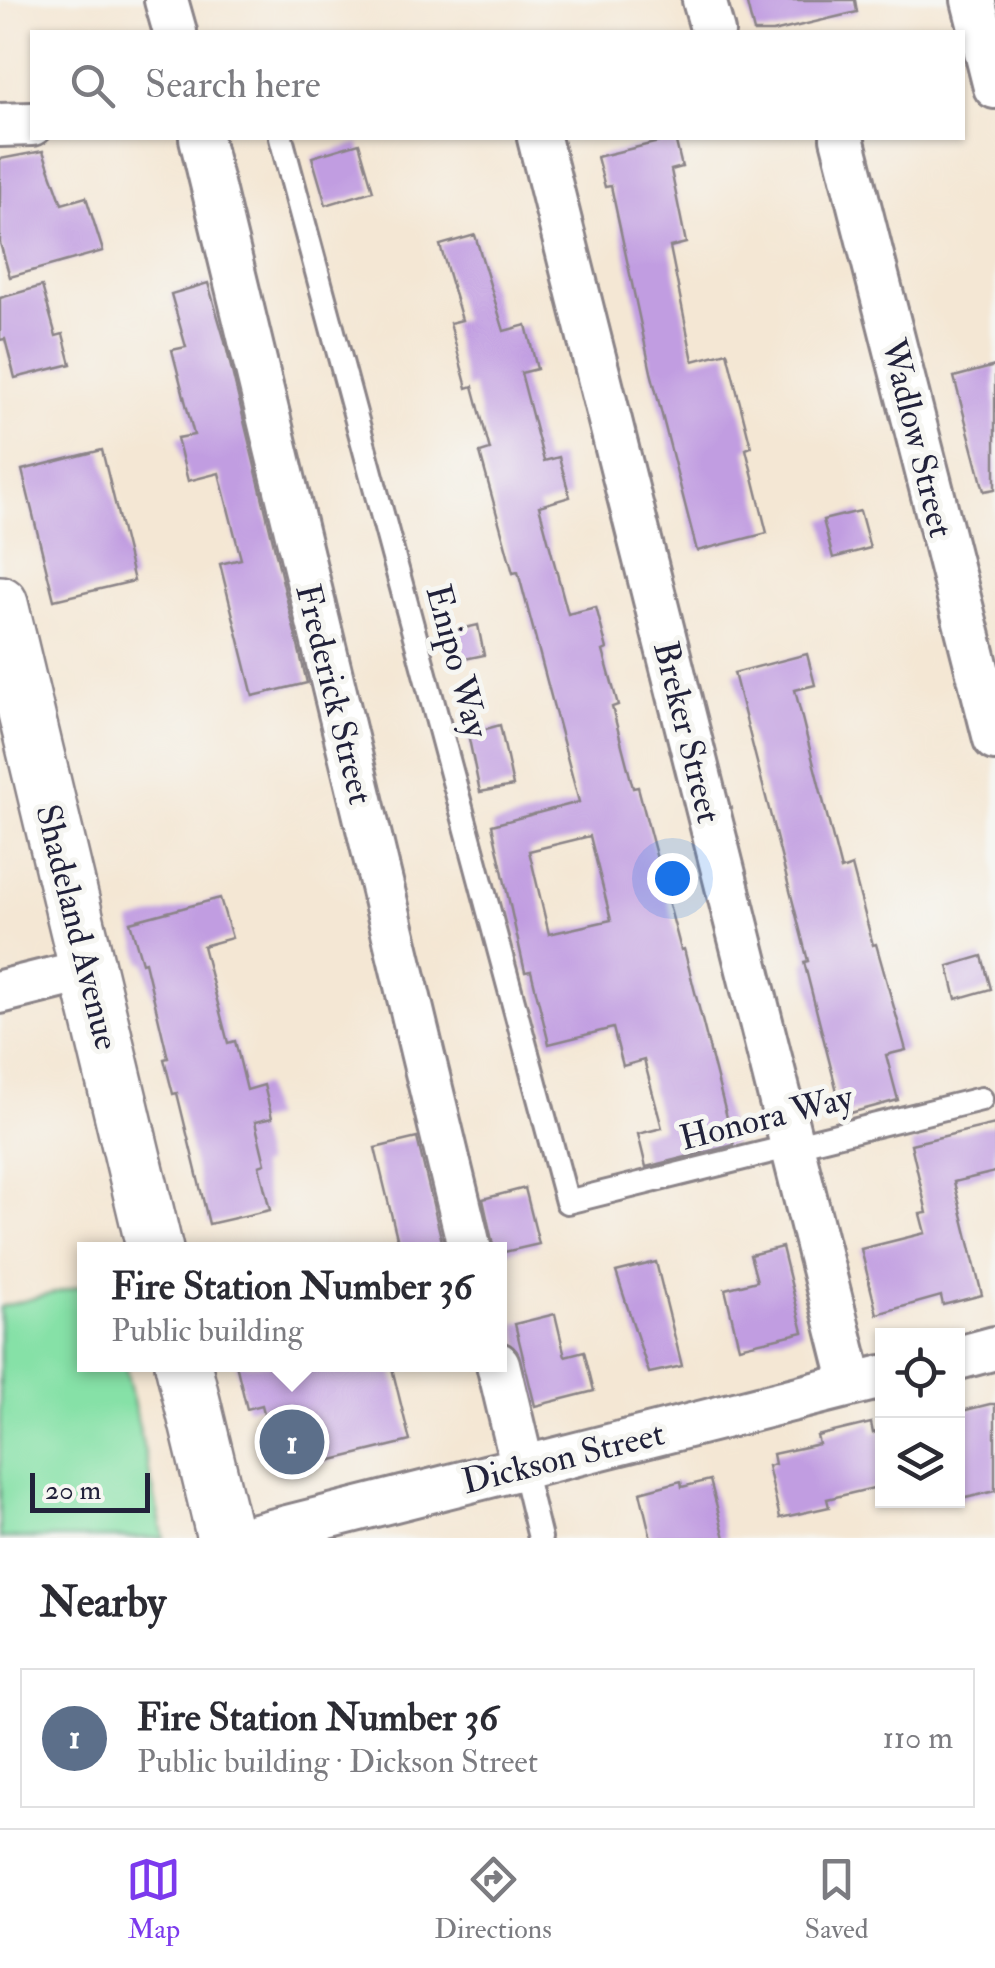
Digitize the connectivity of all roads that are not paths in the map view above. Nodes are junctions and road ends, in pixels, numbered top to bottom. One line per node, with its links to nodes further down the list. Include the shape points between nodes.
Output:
1 (166, 0): 4 (street)
2 (704, 0): 5 (street)
3 (973, 0): 6 (street)
4 (174, 30)
5 (712, 30)
6 (995, 88)
7 (995, 97): 8 (street)
8 (965, 99)
9 (30, 124): 10 (street)
10 (0, 125)
11 (201, 140): 23 (street, Frederick Street)
12 (281, 140): 21 (lane, Enipo Way)
13 (540, 140): 20 (street, Breker Street)
14 (843, 140): 16 (street, Wadlow Street)
15 (0, 604): 17 (street, Shadeland Avenue)
16 (995, 739)
17 (88, 970): 18 (street); 22 (street, Shadeland Avenue)
18 (0, 992)
19 (981, 1099): 20 (lane, Honora Way)
20 (792, 1148): 21 (lane, Honora Way); 28 (street, Breker Street)
21 (568, 1202)
22 (153, 1242)
23 (468, 1242)
24 (995, 1348): 25 (street)
25 (965, 1356)
26 (185, 1372): 30 (street)
27 (500, 1372): 29 (street)
28 (867, 1381): 29 (street, Dickson Street)
29 (522, 1468): 31 (street, Dickson Street); 32 (lane)
30 (225, 1538)
31 (244, 1538)
32 (540, 1538)

